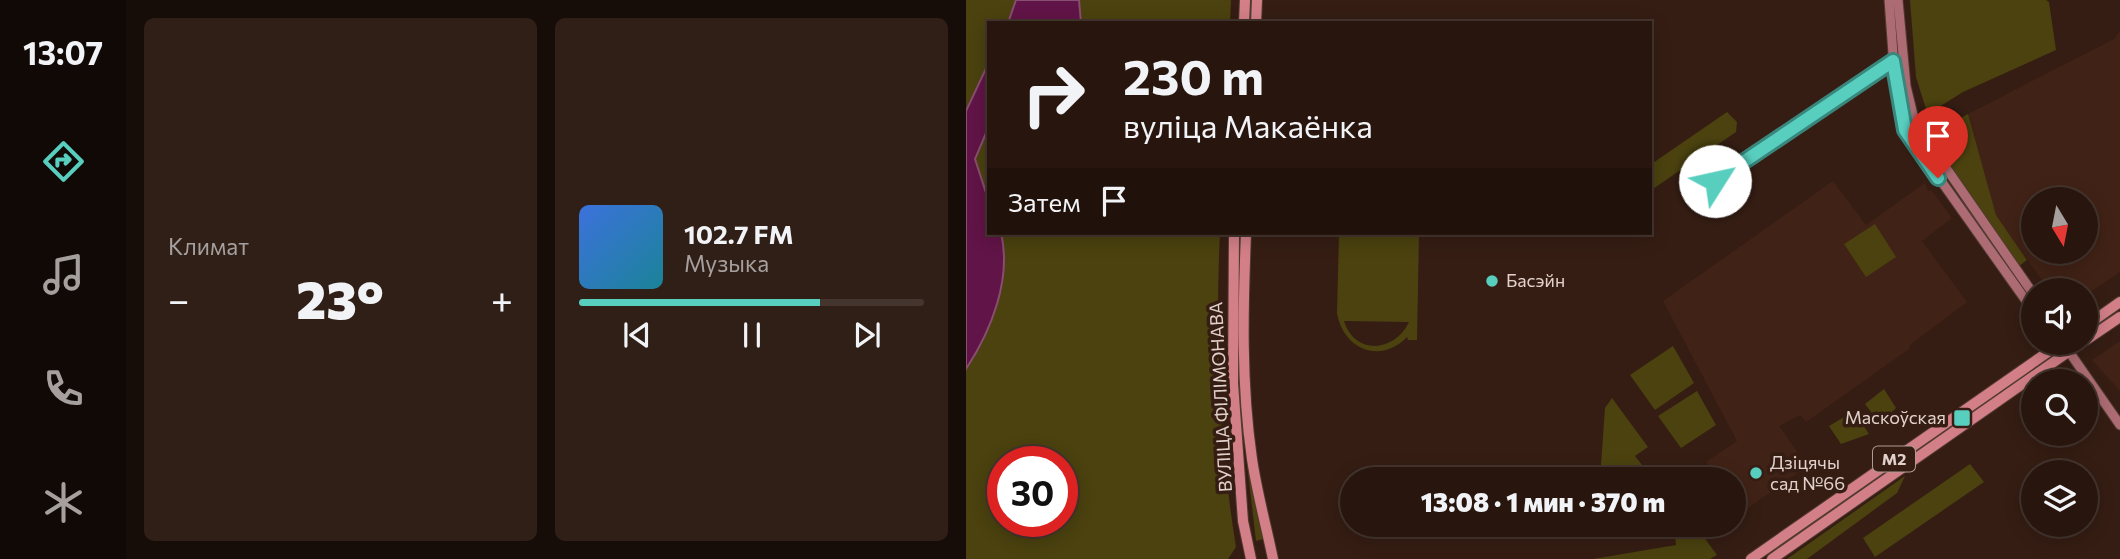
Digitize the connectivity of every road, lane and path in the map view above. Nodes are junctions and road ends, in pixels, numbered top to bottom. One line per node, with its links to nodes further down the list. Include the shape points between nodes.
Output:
1 (1245, 0): 5 (main road)
2 (1257, 0): 6 (main road)
3 (1889, 0): 7 (street)
4 (1898, 0): 8 (street, via 1906,86)
5 (1244, 21)
6 (1256, 21)
7 (1893, 61): 9 (street, via 1900,114); 10 (street)
8 (1918, 128): 9 (street); 13 (street)
9 (1908, 134): 14 (street)
10 (1695, 194)
11 (1234, 235): 22 (main road, ВУЛІЦА ФІЛІМОНАВА)
12 (1246, 235): 23 (main road, ВУЛІЦА ФІЛІМОНАВА)
13 (2022, 278)
14 (2021, 294)
15 (2120, 302): 17 (main road)
16 (2120, 317): 18 (main road)
17 (2098, 318)
18 (2098, 332)
19 (2051, 355): 27 (main road, М2)
20 (2052, 355): 28 (main road, М2)
21 (2070, 355): 24 (street)
22 (1232, 362): 23 (main road); 25 (main road, ВУЛІЦА ФІЛІМОНАВА, via 1243,521)
23 (1244, 362): 26 (main road, ВУЛІЦА ФІЛІМОНАВА, via 1251,456)
24 (2120, 425)
25 (1251, 559)
26 (1273, 559)
27 (1751, 559)
28 (1772, 559)

